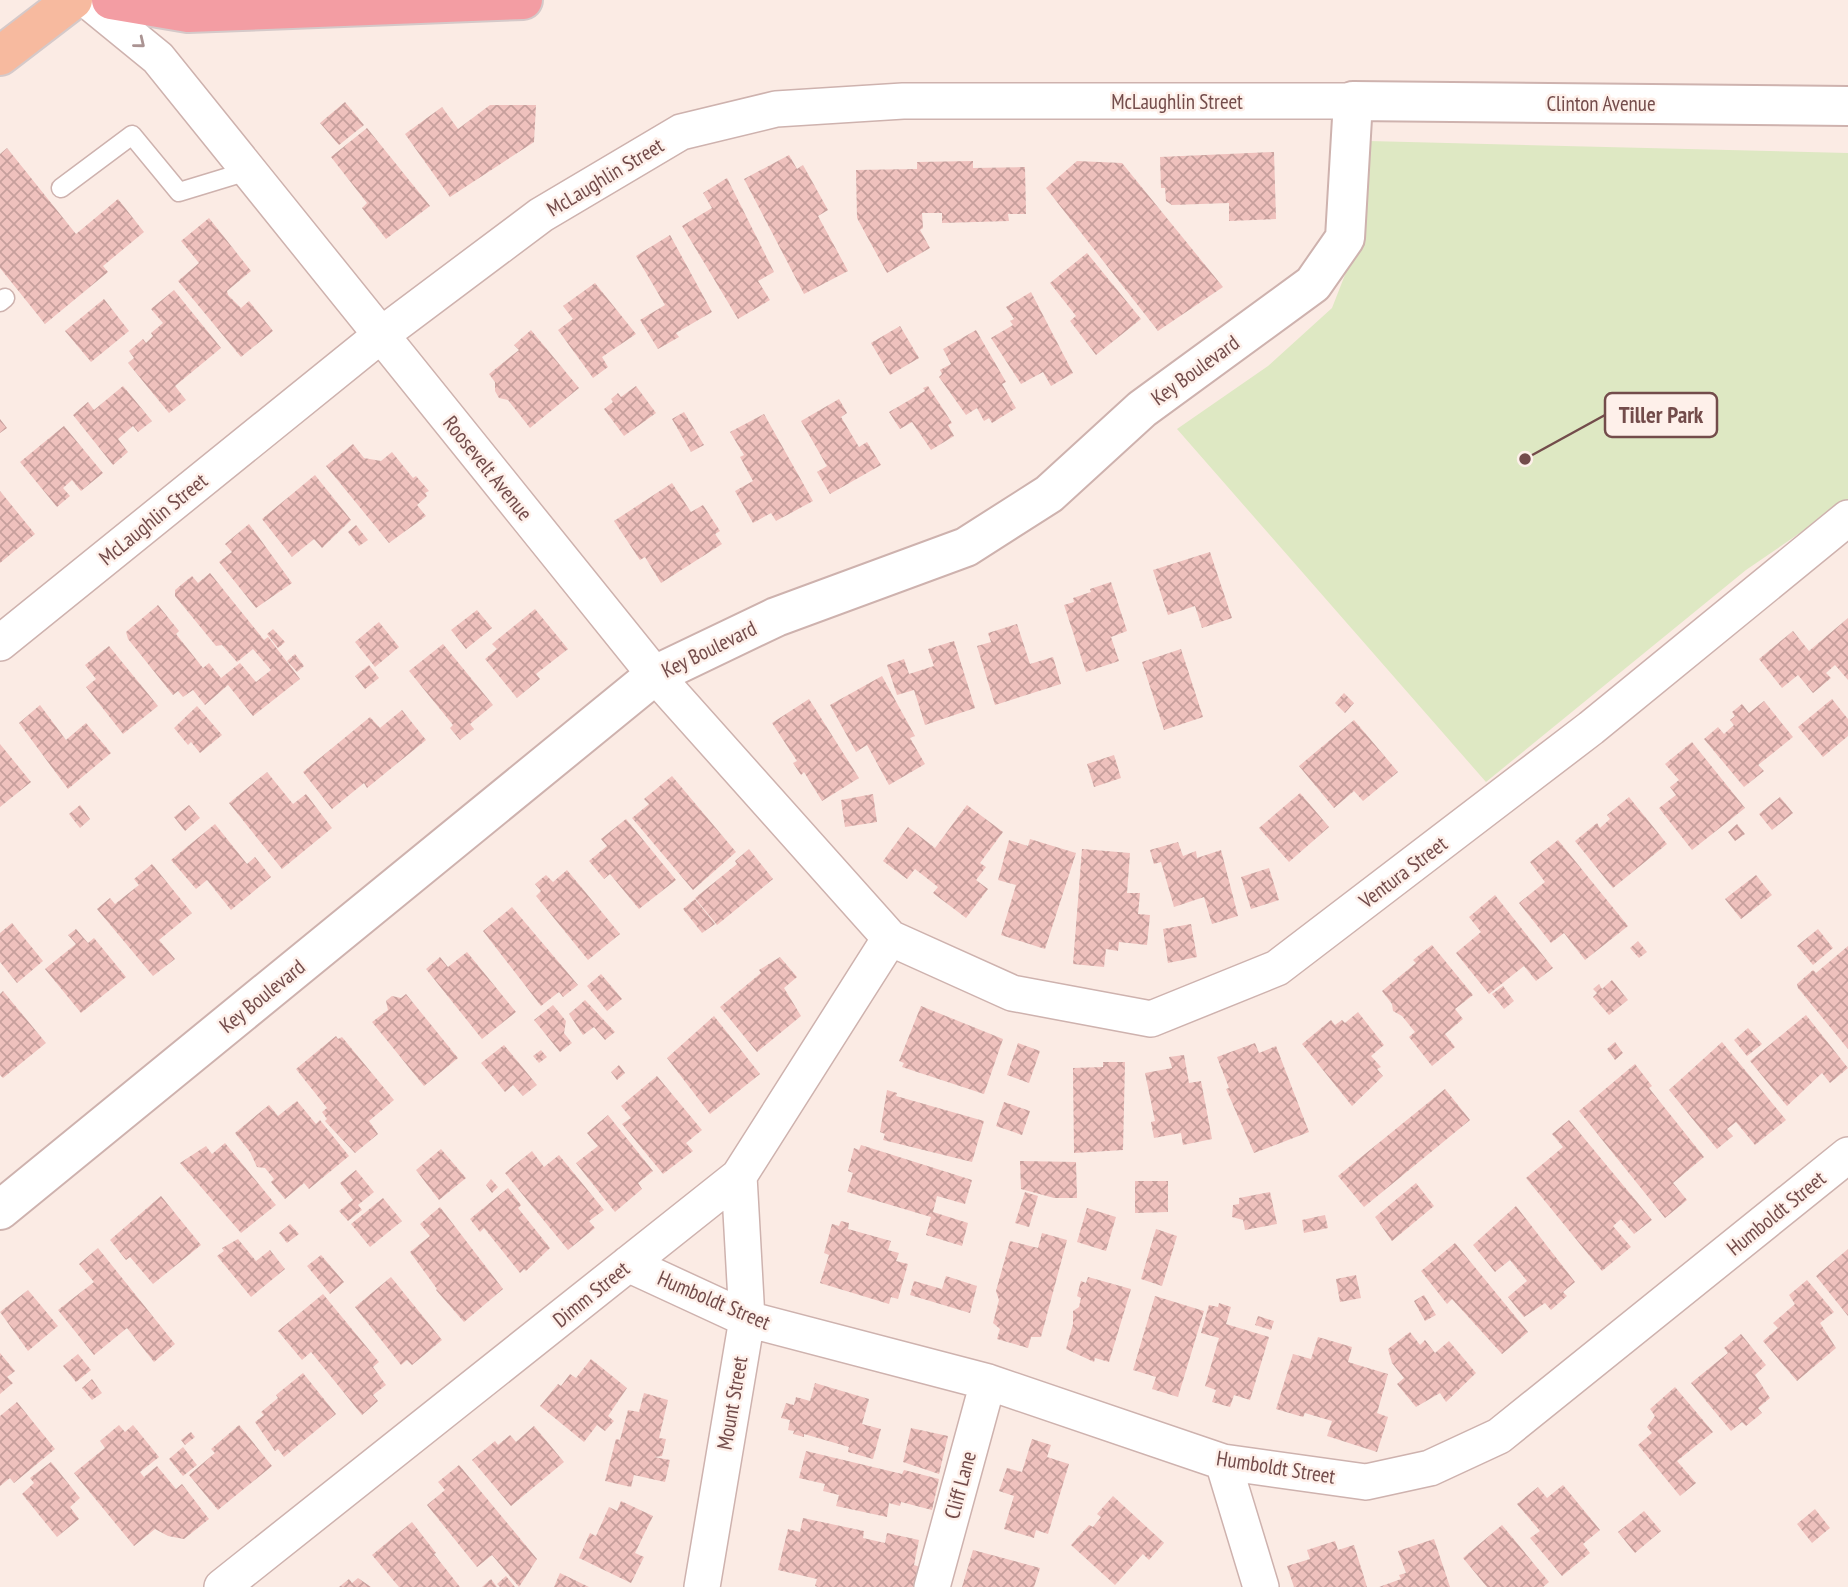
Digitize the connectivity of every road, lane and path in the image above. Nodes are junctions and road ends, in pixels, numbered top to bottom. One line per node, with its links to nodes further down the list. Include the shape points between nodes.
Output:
1 (74, 0): 5 (main road)
2 (87, 0): 8 (street, Roosevelt Avenue, one-way to 8, via 158,58)
3 (111, 0): 4 (highway, via 188,13)
4 (523, 0)
5 (0, 56)
6 (1353, 101): 7 (street, Clinton Avenue); 10 (street, McLaughlin Street, via 902,101 776,109 681,132 541,215); 13 (street, Key Boulevard, via 1345,238 1313,284 1142,410 1049,494 966,547 776,617)
7 (1848, 106)
8 (248, 171): 9 (lane, via 179,192 132,135); 10 (street, Roosevelt Avenue)
9 (61, 188)
10 (381, 335): 12 (street, McLaughlin Street); 13 (street, Roosevelt Avenue)
11 (1848, 518): 14 (street, Ventura Street, via 1591,728 1277,968 1151,1019 1012,993)
12 (0, 643)
13 (655, 675): 14 (street, Roosevelt Avenue); 17 (street, Key Boulevard)
14 (890, 938): 16 (street, Dimm Street)
15 (1848, 1155): 21 (street, Humboldt Street, via 1499,1436 1430,1468 1366,1482)
16 (739, 1175): 18 (street, Dimm Street); 19 (street, Mount Street)
17 (0, 1210)
18 (628, 1264): 19 (street, Humboldt Street); 22 (street, Dimm Street)
19 (747, 1319): 20 (street, Humboldt Street); 23 (street, Mount Street)
20 (988, 1382): 21 (street, Humboldt Street); 24 (street, Cliff Lane)
21 (1223, 1462): 25 (street)
22 (222, 1587)
23 (702, 1587)
24 (932, 1587)
25 (1261, 1587)

